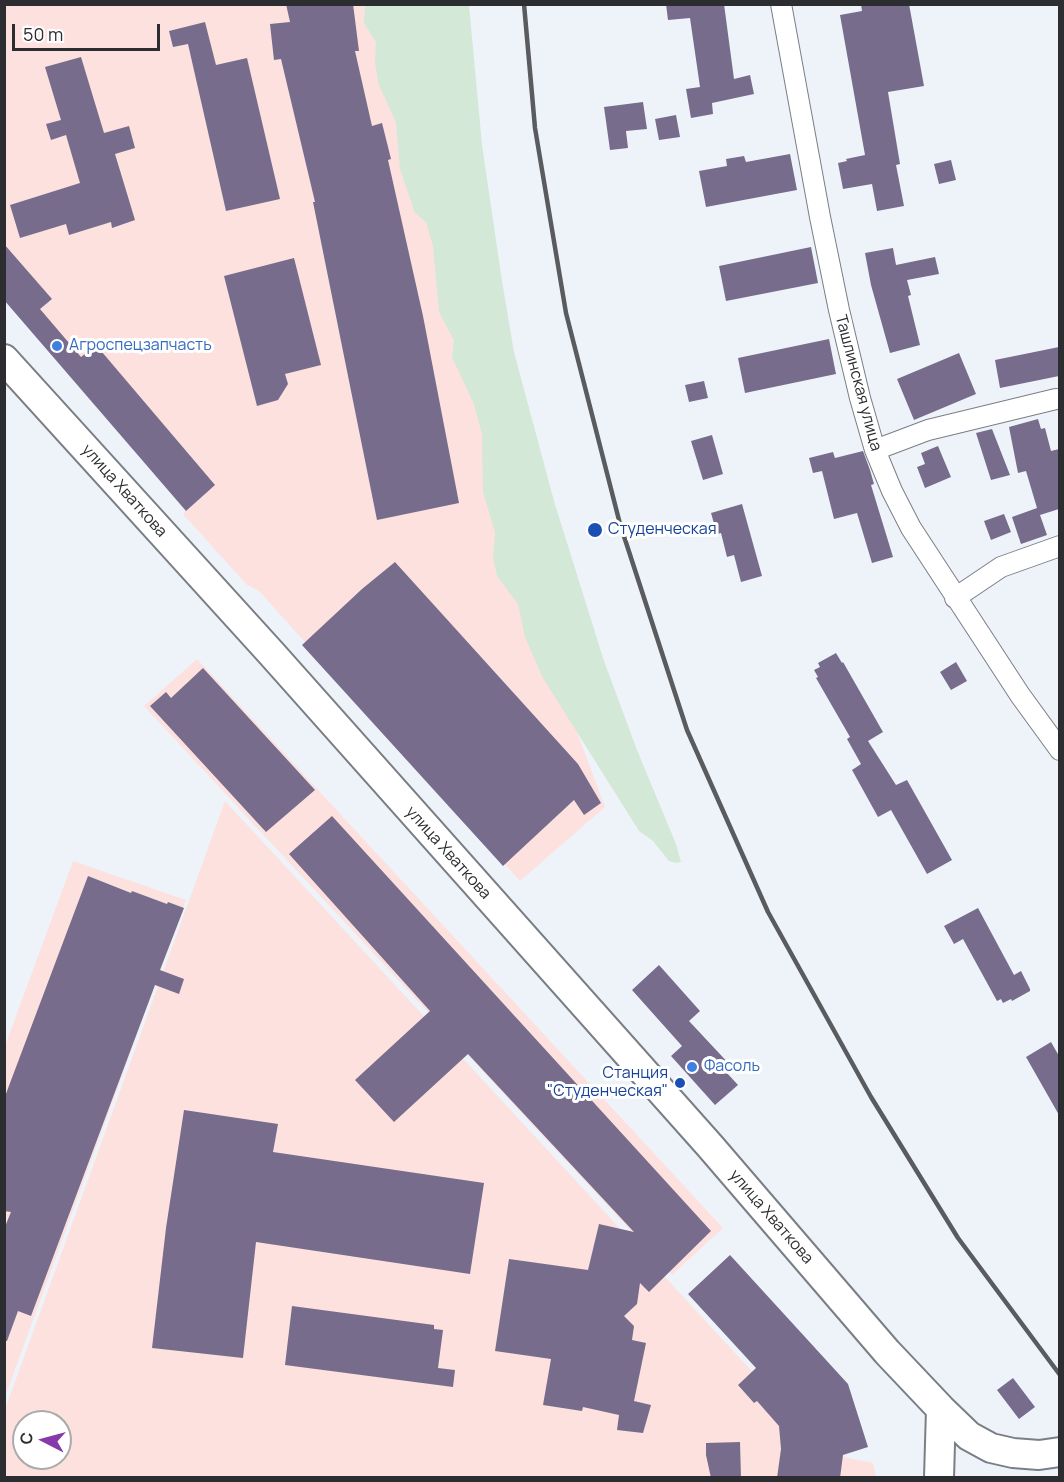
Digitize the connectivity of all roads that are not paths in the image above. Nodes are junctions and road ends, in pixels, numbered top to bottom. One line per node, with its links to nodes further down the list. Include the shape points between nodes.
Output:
1 (781, 4): 4 (street, Ташлинская улица, via 839,310)
2 (4, 360): 8 (main road, улица Хваткова, via 279,662 740,1180 887,1352)
3 (1056, 399): 4 (street, via 928,430)
4 (875, 450): 6 (street, Ташлинская улица, via 911,528)
5 (1059, 546): 6 (street, via 1001,567)
6 (955, 598): 7 (street, Ташлинская улица)
7 (1059, 750)
8 (941, 1408): 9 (main road, улица Хваткова, via 969,1436 991,1448 1039,1455); 10 (main road)
9 (1059, 1452)
10 (939, 1478)

